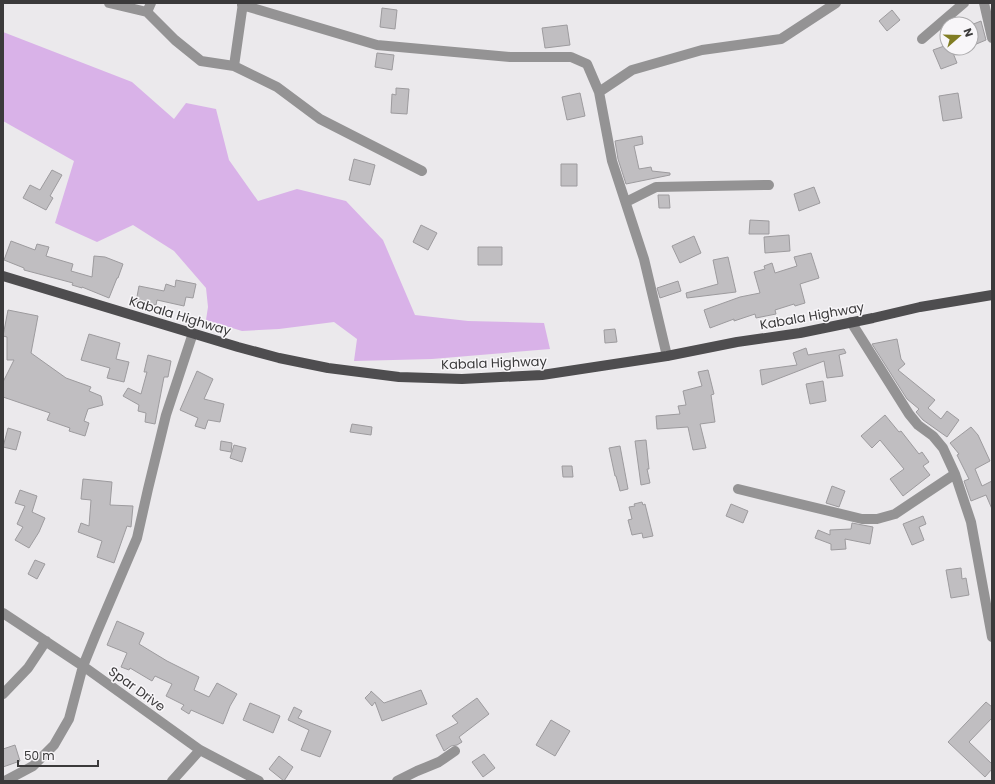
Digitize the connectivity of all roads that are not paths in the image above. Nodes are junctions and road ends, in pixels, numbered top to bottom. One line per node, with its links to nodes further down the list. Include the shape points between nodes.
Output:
1 (109, 3): 6 (street)
2 (836, 3): 10 (street, via 781,39 702,50 632,70)
3 (964, 3): 8 (street)
4 (984, 3): 7 (street)
5 (243, 4): 9 (street); 10 (street, via 377,45 510,57 571,57 587,64)
6 (149, 7): 9 (street, via 175,40 201,61)
7 (992, 38)
8 (922, 39)
9 (234, 66): 11 (street, via 278,87 320,119)
10 (599, 92): 13 (street, via 612,161)
11 (422, 171)
12 (770, 185): 13 (street, via 656,187)
13 (626, 202): 18 (street, via 644,259)
14 (3, 276): 17 (main road, Kabala Highway)
15 (992, 295): 16 (main road, Kabala Highway)
16 (851, 322): 18 (main road, Kabala Highway); 19 (street, via 909,414 943,448)
17 (194, 333): 18 (main road, Kabala Highway, via 279,358 328,368 399,377 462,379 542,375); 24 (street, via 166,415 137,538)
18 (667, 356)
19 (955, 474): 20 (street, via 895,514 877,520 862,519); 22 (street, via 971,522)
20 (738, 489)
21 (3, 613): 23 (street, Spar Drive)
22 (992, 637)
23 (46, 641): 24 (street, Spar Drive); 25 (street, via 28,668)
24 (83, 666): 26 (street, Spar Drive); 28 (street, via 69,720 54,745 33,766)
25 (3, 694)
26 (200, 750): 29 (street); 30 (street, Spar Drive)
27 (455, 751): 31 (street, via 439,762)
28 (5, 781)
29 (172, 781)
30 (259, 781)
31 (397, 781)

